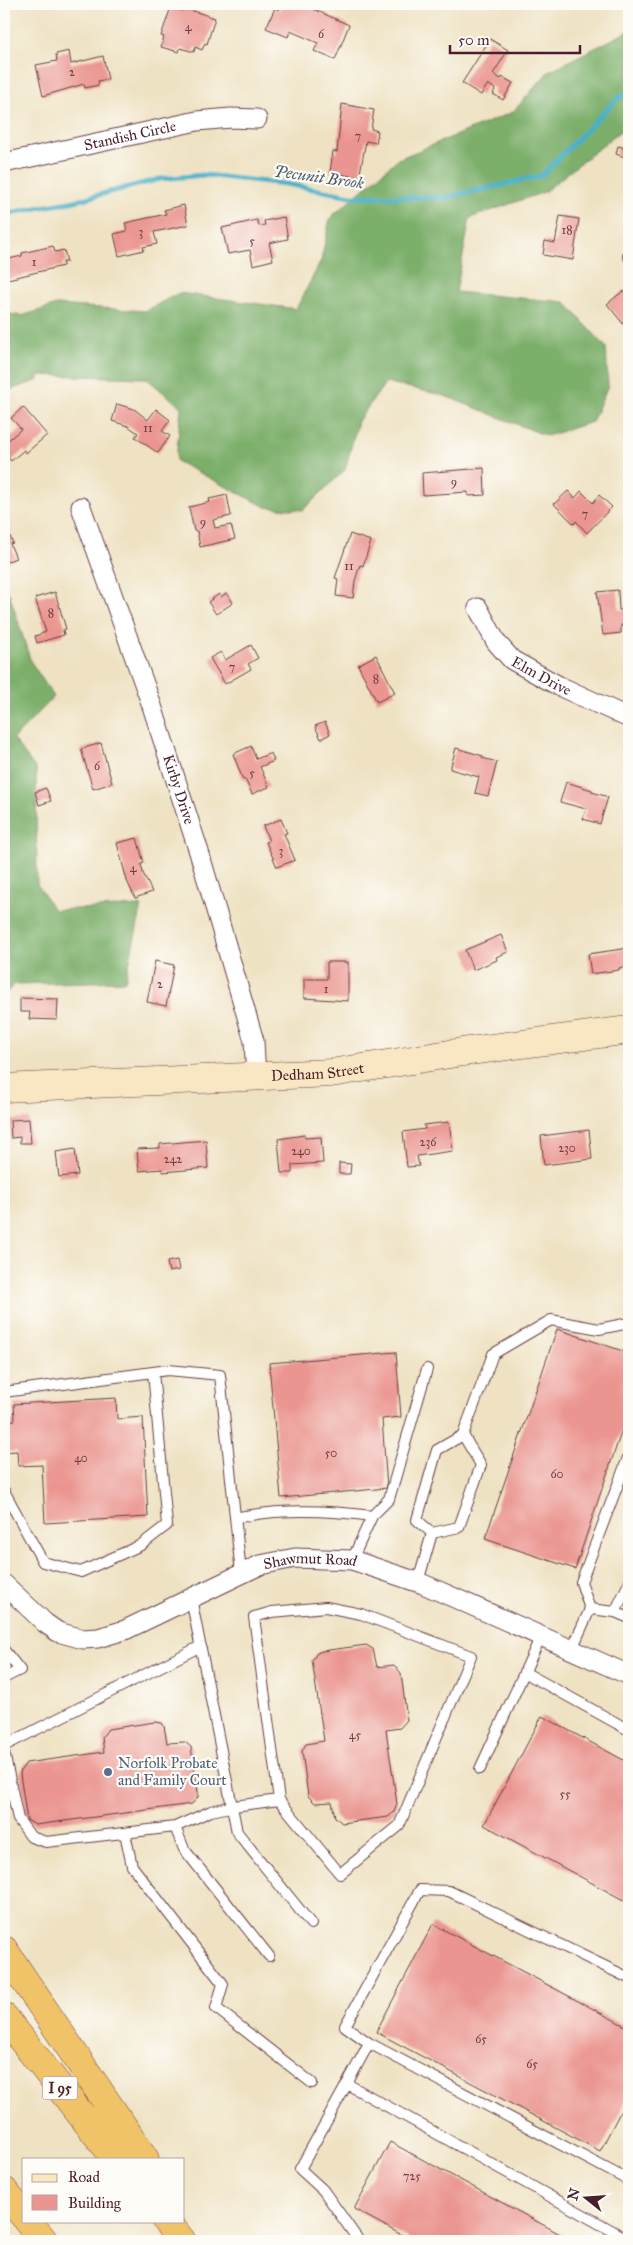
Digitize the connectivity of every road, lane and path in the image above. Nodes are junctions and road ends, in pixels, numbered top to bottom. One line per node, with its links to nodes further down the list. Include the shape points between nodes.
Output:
1 (256, 118): 2 (street, Standish Circle, via 197,121)
2 (4, 163)
3 (81, 507): 7 (street, Kirby Drive, via 151,703 199,852 254,1041)
4 (478, 608): 5 (street, Elm Drive, via 496,642 512,660)
5 (629, 718)
6 (629, 1030): 7 (main road, Dedham Street, via 343,1072)
7 (256, 1078): 8 (main road, Dedham Street)
8 (4, 1088)
9 (629, 1323): 13 (lane, via 599,1329 551,1320 494,1354)
10 (427, 1369): 16 (lane, via 389,1499)
11 (153, 1372): 12 (lane); 15 (lane, via 167,1525 141,1545 81,1572 43,1562); 17 (lane, via 168,1370 220,1375)
12 (4, 1392)
13 (463, 1435): 18 (lane, via 437,1450 417,1520); 18 (lane, via 481,1465 459,1527)
14 (629, 1455): 25 (lane, via 582,1582)
15 (4, 1491)
16 (372, 1516): 17 (lane, via 334,1511 261,1512); 19 (lane)
17 (236, 1518): 20 (lane)
18 (432, 1532): 21 (lane)
19 (352, 1560): 20 (street, Shawmut Road, via 295,1558 260,1565); 21 (street, Shawmut Road)
20 (241, 1573): 24 (street, Shawmut Road)
21 (418, 1582): 28 (street, Shawmut Road)
22 (629, 1582): 26 (lane)
23 (4, 1584): 24 (street, Shawmut Road, via 45,1623 58,1632 83,1640 125,1630)
24 (191, 1598): 29 (lane)
25 (590, 1608): 26 (lane); 30 (lane)
26 (615, 1612): 27 (lane)
27 (629, 1618)
28 (541, 1636): 30 (street, Shawmut Road); 32 (lane)
29 (201, 1646): 36 (lane); 40 (lane)
30 (572, 1649): 33 (street, Shawmut Road)
31 (4, 1650): 34 (lane, via 20,1670)
32 (524, 1672): 35 (lane); 38 (lane)
33 (629, 1675)
34 (4, 1678)
35 (629, 1730)
36 (4, 1746)
37 (4, 1752): 42 (lane, via 18,1819 31,1837 46,1842)
38 (480, 1769)
39 (279, 1800): 39 (lane, via 254,1617 326,1607 361,1614 471,1656 399,1826 340,1874); 40 (lane)
40 (234, 1806): 41 (lane, via 211,1811); 43 (lane, via 237,1832)
41 (175, 1827): 42 (lane); 45 (lane, via 184,1850)
42 (126, 1833): 49 (lane, via 132,1866 223,1984 216,2008)
43 (311, 1924)
44 (4, 1950): 52 (highway)
45 (269, 1956)
46 (629, 1978): 48 (lane, via 449,1891 420,1890 345,2026)
47 (4, 2017): 51 (highway, I 95)
48 (369, 2043): 50 (lane); 53 (lane)
49 (312, 2083)
50 (347, 2084): 59 (lane); 63 (lane, via 300,2169 323,2190)
51 (115, 2158)
52 (144, 2158)
53 (629, 2179)
54 (4, 2191): 55 (highway)
55 (22, 2214)
56 (29, 2222): 60 (highway)
57 (167, 2222): 61 (highway)
58 (184, 2222): 62 (highway)
59 (629, 2240)
60 (44, 2241)
61 (182, 2241)
62 (194, 2241)
63 (359, 2241)

